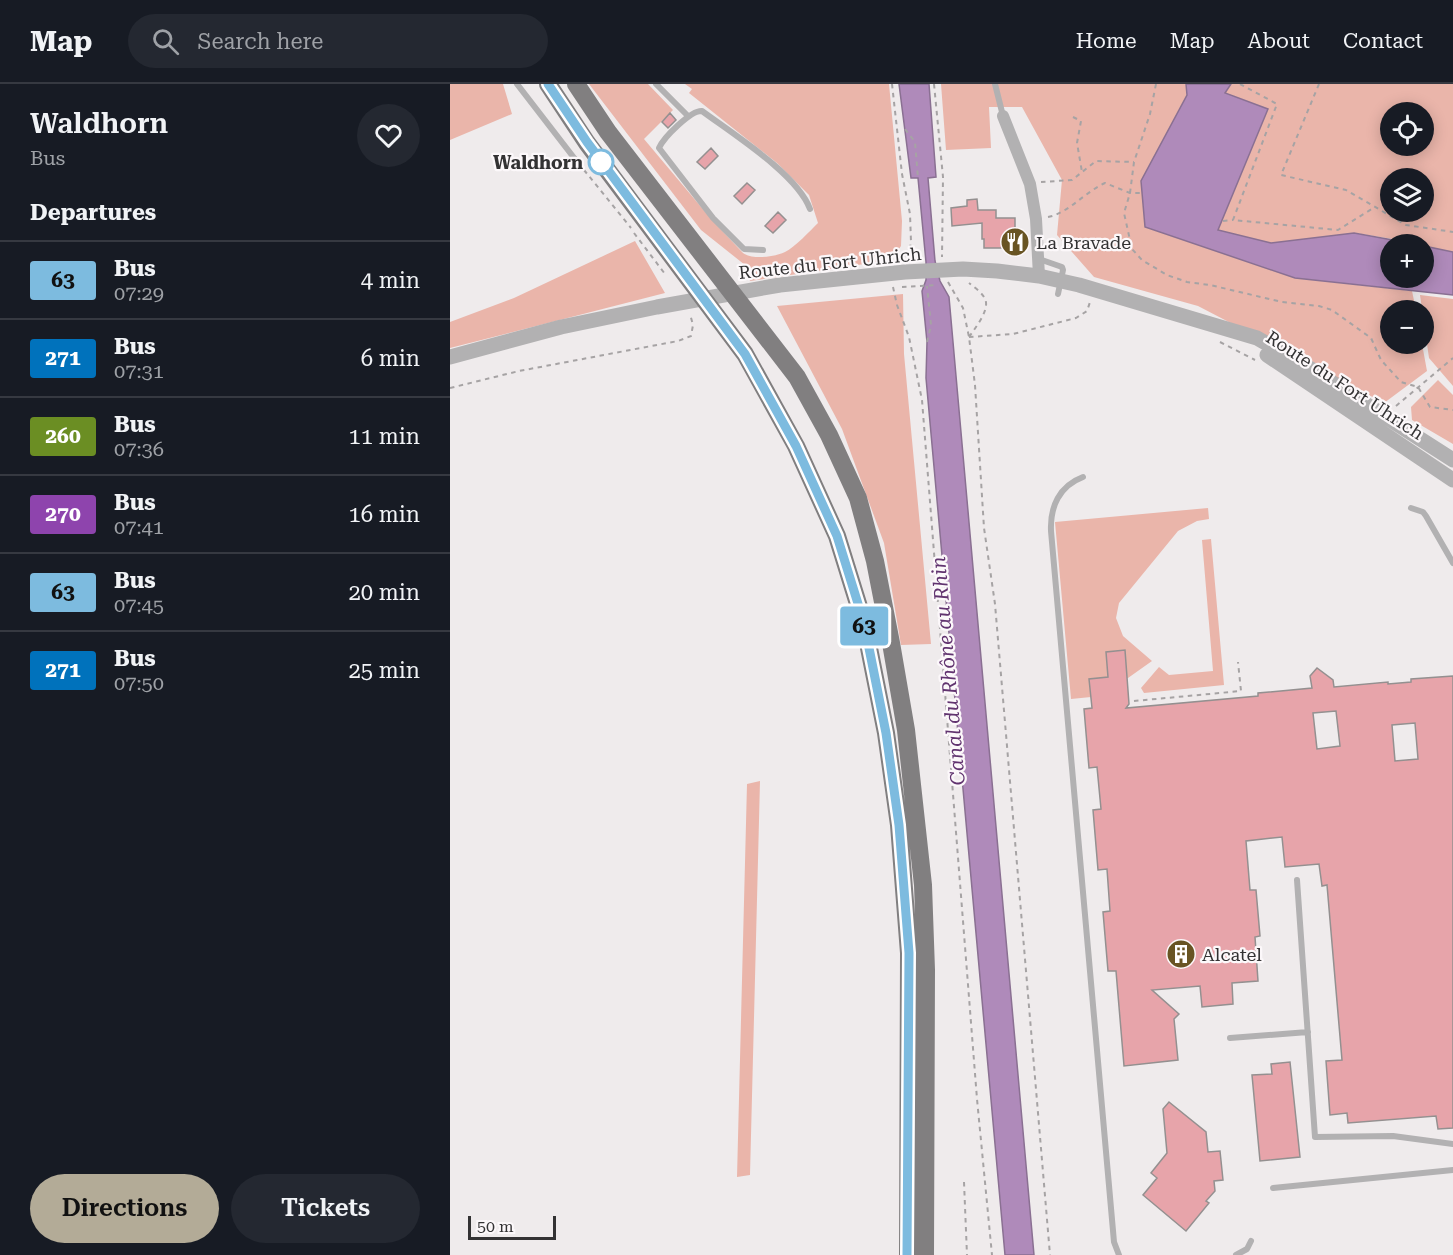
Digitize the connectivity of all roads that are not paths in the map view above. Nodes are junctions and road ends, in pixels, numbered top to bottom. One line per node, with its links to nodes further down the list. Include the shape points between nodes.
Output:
1 (517, 84): 8 (lane)
2 (548, 84): 28 (main road, via 745,354 796,446 837,536 864,623 899,825 909,953)
3 (576, 84): 29 (main road, via 608,132 797,377 830,435 858,498 875,561 906,730 923,885)
4 (656, 84): 7 (lane)
5 (995, 84): 6 (lane)
6 (1004, 116): 11 (street, via 1030,184)
7 (688, 117): 9 (lane, via 702,111 774,166 805,197); 10 (lane, via 659,148 713,218 744,249)
8 (578, 163)
9 (810, 209)
10 (763, 250)
11 (1038, 259): 12 (street); 13 (lane, via 1062,267)
12 (1039, 276): 13 (street, Route du Fort Uhrich); 15 (street, Route du Fort Uhrich, via 997,271 952,278 769,287 561,327)
13 (1060, 288): 14 (street, Route du Fort Uhrich)
14 (1215, 325): 16 (street, Route du Fort Uhrich, via 1257,338); 18 (street, Route du Fort Uhrich, via 1280,363)
15 (450, 357)
16 (1453, 460)
17 (1083, 477): 30 (lane, via 1057,498 1050,531 1114,1242)
18 (1453, 480)
19 (1412, 508): 20 (lane, via 1426,516)
20 (1453, 563)
21 (1297, 880): 22 (lane)
22 (1308, 1032): 23 (lane); 24 (lane, via 1315,1137 1393,1136)
23 (1230, 1038)
24 (1453, 1144)
25 (1453, 1170): 26 (lane)
26 (1273, 1188)
27 (1251, 1241): 31 (lane, via 1247,1249)
28 (908, 1255)
29 (925, 1255)
30 (1119, 1255)
31 (1236, 1255)

